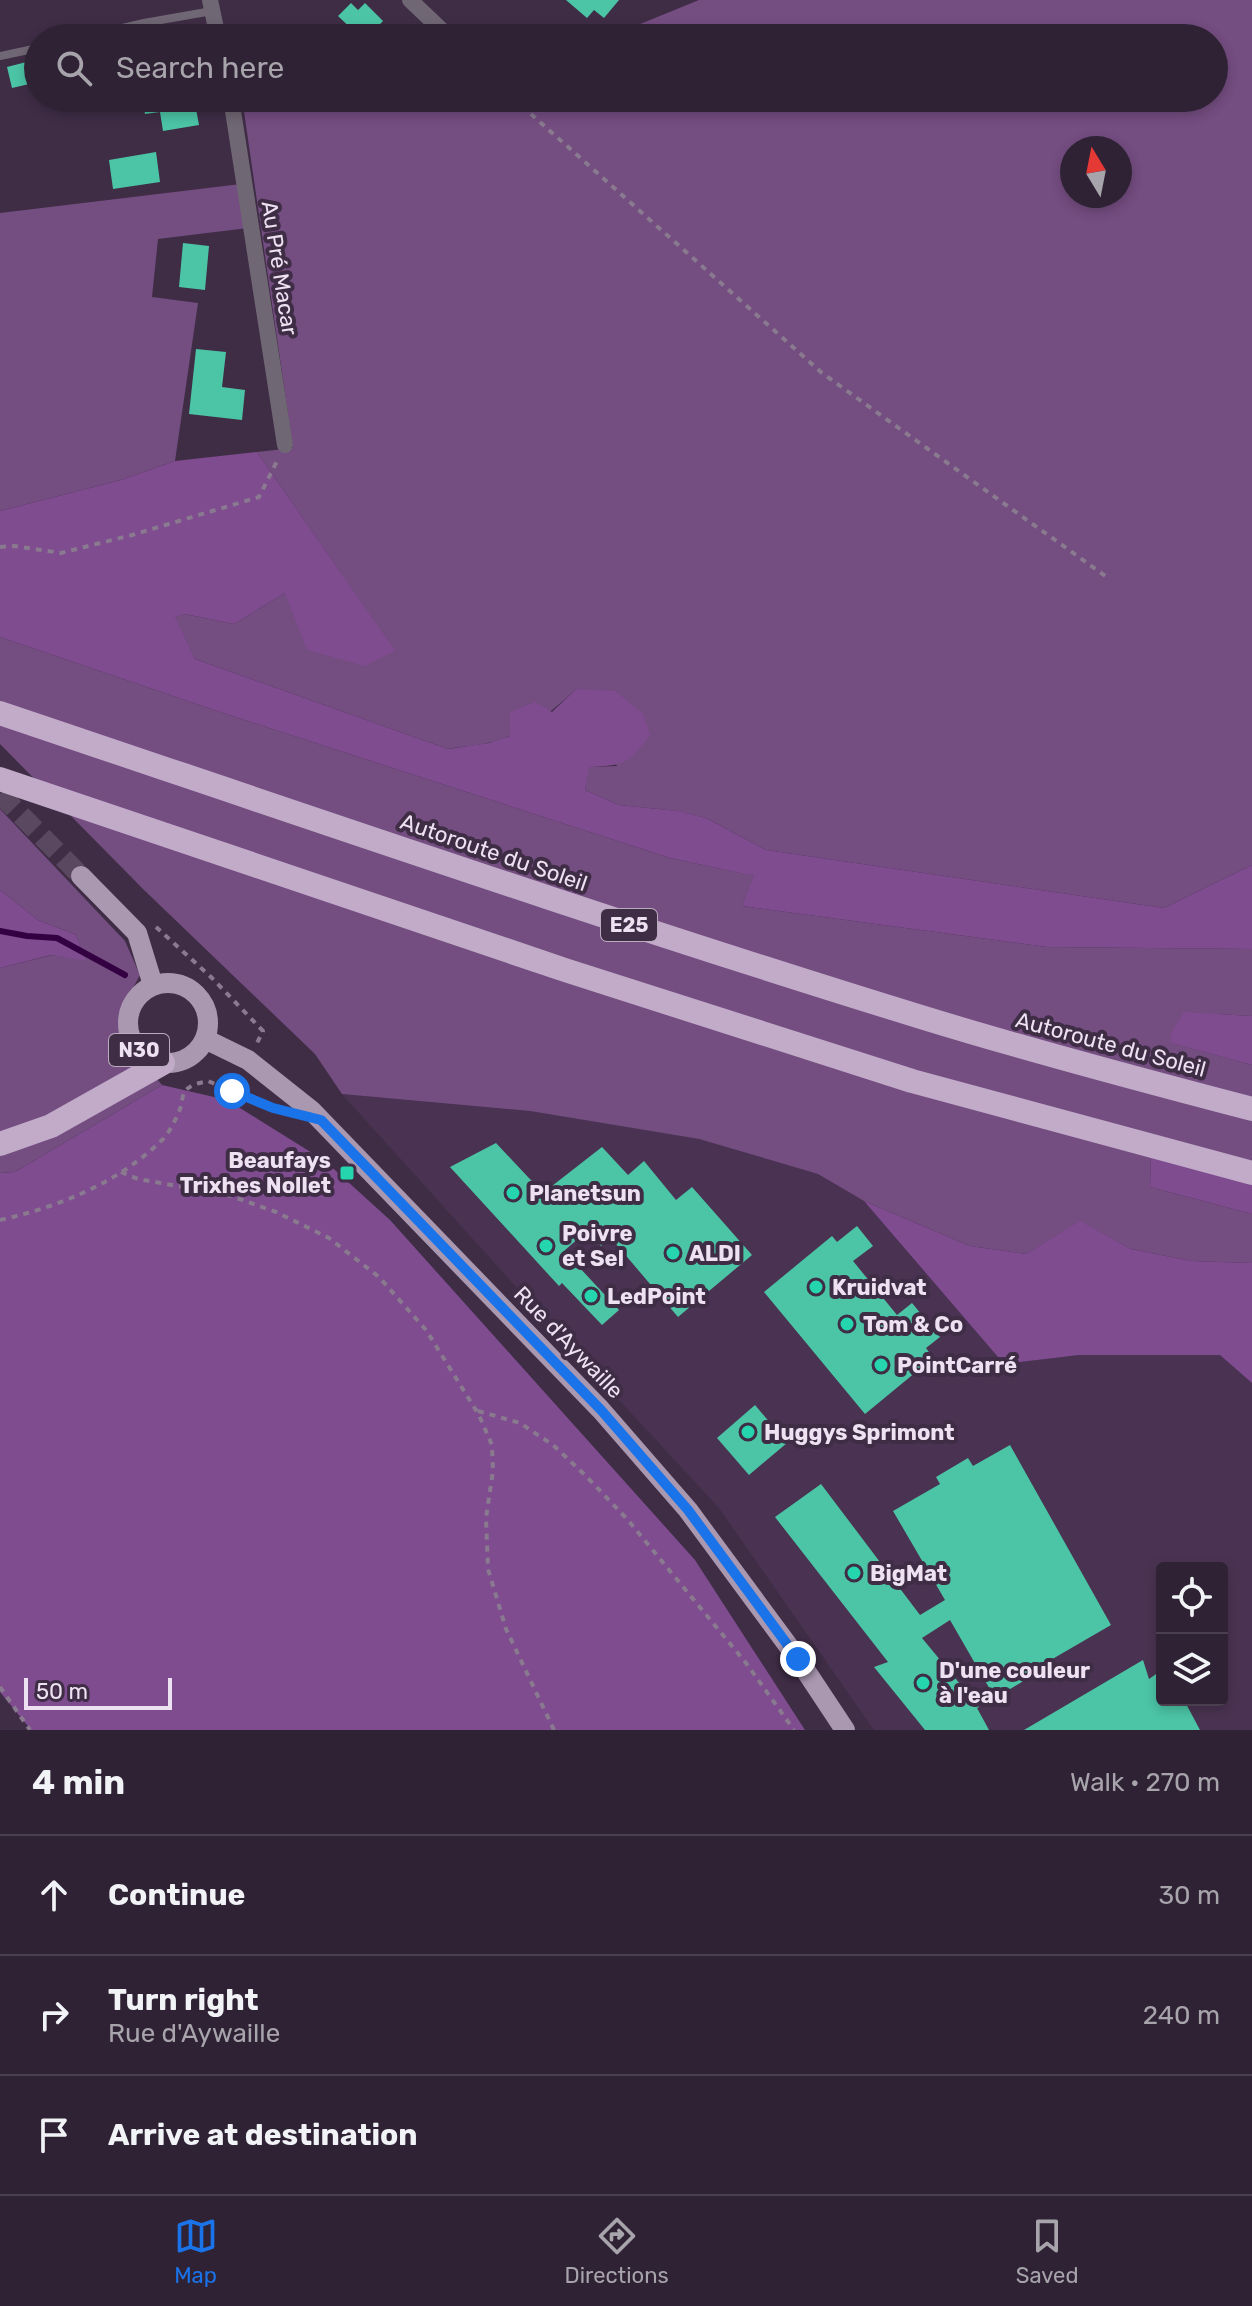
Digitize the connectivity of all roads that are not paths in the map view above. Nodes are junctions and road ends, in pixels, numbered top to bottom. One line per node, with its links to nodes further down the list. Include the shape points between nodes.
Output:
1 (410, 0): 4 (street)
2 (211, 6): 3 (lane)
3 (140, 24)
4 (435, 24)
5 (24, 51): 6 (lane)
6 (0, 56)
7 (233, 112): 8 (street, Au Pré Macar)
8 (285, 445)
9 (7, 715): 15 (highway, Autoroute du Soleil / E25, via 923,1018)
10 (0, 779): 17 (highway, via 912,1081)
11 (81, 876): 12 (main road, via 137,933)
12 (153, 985): 13 (main road, via 180,984 202,1000 209,1026); 14 (main road, N30, via 132,1005 128,1020 137,1048)
13 (205, 1039): 14 (main road, N30, via 188,1058); 18 (main road, Rue d'Aywaille, via 248,1060 311,1110 601,1410 688,1510)
14 (163, 1063): 16 (highway, via 51,1126)
15 (1252, 1109)
16 (0, 1144)
17 (1252, 1173)
18 (845, 1730)

